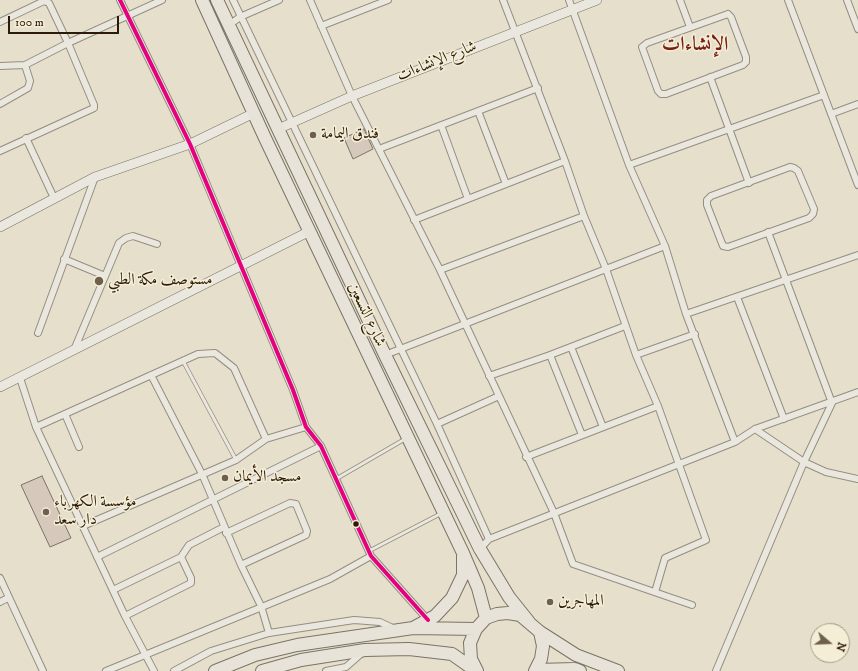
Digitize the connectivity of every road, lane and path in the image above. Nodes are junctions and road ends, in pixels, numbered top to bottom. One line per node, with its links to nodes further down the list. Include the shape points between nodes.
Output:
1 (120, 0): 15 (street)
2 (162, 0): 15 (street)
3 (202, 0): 33 (highway, شارع التسعين)
4 (217, 0): 18 (highway, شارع التسعين)
5 (233, 0): 16 (street)
6 (279, 0): 16 (street)
7 (310, 0): 19 (street)
8 (388, 0): 19 (street)
9 (503, 0): 22 (street)
10 (597, 0): 14 (street, شارع الإنشاءات)
11 (680, 0): 20 (street)
12 (788, 0): 28 (street)
13 (847, 0): 21 (street)
14 (571, 4): 22 (street, شارع الإنشاءات); 45 (street)
15 (127, 16): 23 (street); 41 (street)
16 (240, 18): 18 (street); 35 (street)
17 (0, 22): 23 (street, via 44,0 50,4)
18 (229, 25): 37 (highway, شارع التسعين)
19 (322, 26): 29 (street)
20 (690, 27): 26 (street, via 728,14 731,17 746,62); 26 (street, via 642,47 658,91 666,94)
21 (858, 29)
22 (516, 31): 27 (street); 29 (street, شارع الإنشاءات)
23 (68, 43): 24 (street); 39 (street, via 94,102 94,108)
24 (24, 65): 25 (street); 30 (street, via 30,81 28,88)
25 (0, 66)
26 (710, 77): 38 (street)
27 (538, 88): 32 (street); 44 (street)
28 (824, 95): 34 (street); 38 (street)
29 (352, 96): 35 (street, شارع الإنشاءات); 42 (street)
30 (0, 104)
31 (858, 104): 34 (street)
32 (478, 111): 36 (street); 48 (street)
33 (254, 113): 40 (highway, شارع التسعين); 41 (street)
34 (831, 114): 49 (street)
35 (291, 123): 37 (street, شارع الإنشاءات); 73 (street)
36 (440, 125): 42 (street); 51 (street)
37 (278, 129): 40 (highway); 75 (highway, شارع التسعين)
38 (729, 129): 45 (street); 47 (street)
39 (26, 138): 43 (street); 50 (street)
40 (265, 138): 55 (highway, شارع التسعين)
41 (190, 144): 46 (street); 61 (street)
42 (379, 149): 53 (street)
43 (0, 151)
44 (566, 161): 48 (street); 52 (street)
45 (630, 165): 58 (street)
46 (95, 177): 50 (street); 60 (street)
47 (749, 183): 56 (street, via 711,196 706,205 723,246 728,248); 56 (street, via 790,167 794,168 798,171 814,209 809,218)
48 (506, 184): 51 (street)
49 (858, 185)
50 (54, 198): 54 (street)
51 (468, 199): 53 (street)
52 (584, 216): 62 (street); 63 (street)
53 (414, 220): 63 (street)
54 (0, 228)
55 (310, 231): 61 (street); 95 (highway, شارع التسعين)
56 (768, 232): 65 (street)
57 (157, 244): 64 (street, via 133,236 126,238 119,243)
58 (665, 246): 62 (street); 67 (street)
59 (858, 255): 65 (street)
60 (64, 259): 64 (street); 70 (street)
61 (242, 265): 74 (street); 91 (street)
62 (606, 269): 68 (street); 69 (street)
63 (440, 270): 68 (street)
64 (105, 276): 74 (street)
65 (785, 280): 66 (street); 85 (street)
66 (737, 296): 67 (street); 88 (street)
67 (686, 314): 71 (street)
68 (463, 323): 73 (street); 80 (street)
69 (626, 326): 72 (street); 77 (street)
70 (38, 333)
71 (695, 334): 77 (street); 97 (street)
72 (571, 347): 76 (street); 92 (street)
73 (401, 348): 75 (street); 89 (street)
74 (74, 350): 81 (street)
75 (385, 355): 113 (highway, شارع التسعين)
76 (550, 355): 80 (street); 94 (street)
77 (636, 355): 86 (street)
78 (183, 361): 79 (street); 96 (street, via 206,352 215,353 234,368); 101 (lane)
79 (151, 375): 87 (street); 104 (street)
80 (489, 376): 84 (street)
81 (20, 378): 82 (street); 90 (street)
82 (0, 387)
83 (858, 392): 85 (street)
84 (499, 396): 89 (street); 100 (street)
85 (832, 403): 88 (street); 102 (street)
86 (658, 406): 92 (street); 103 (street)
87 (65, 414): 90 (street); 99 (street)
88 (784, 419): 93 (street)
89 (437, 424): 112 (street)
90 (36, 427): 110 (street)
91 (306, 427): 96 (street); 98 (street)
92 (603, 427): 94 (street)
93 (755, 428): 97 (street); 102 (street)
94 (582, 435): 100 (street)
95 (408, 438): 105 (lane); 108 (highway, شارع التسعين)
96 (266, 439): 101 (street)
97 (735, 442): 103 (street)
98 (321, 446): 105 (street); 107 (street)
99 (79, 447)
100 (526, 457): 109 (street)
101 (236, 460): 104 (street)
102 (804, 462): 106 (street, via 826,472); 148 (street)
103 (678, 465): 109 (street); 121 (street, via 706,540 665,558)
104 (202, 474): 107 (street); 110 (street)
105 (336, 479): 115 (street)
106 (858, 480)
107 (212, 500): 111 (street); 117 (street)
108 (443, 512): 114 (highway, شارع التسعين); 115 (lane)
109 (554, 513): 112 (street); 121 (street, via 573,564)
110 (83, 526): 117 (street)
111 (225, 530): 116 (street, via 189,545); 118 (street); 118 (street, via 290,503 296,504 307,531 306,535)
112 (489, 539): 113 (street)
113 (480, 549): 129 (highway, شارع التسعين, via 509,597)
114 (463, 553): 127 (highway, شارع التسعين, via 478,588); 128 (highway, via 462,575 452,598)
115 (370, 554): 125 (street, via 330,579); 128 (street)
116 (181, 557): 120 (street); 126 (street, via 191,583)
117 (97, 558): 120 (street)
118 (241, 565): 125 (street)
119 (0, 578): 122 (street)
120 (113, 590): 126 (street)
121 (655, 592): 124 (street)
122 (8, 598): 123 (street); 137 (street)
123 (0, 602)
124 (692, 605)
125 (261, 606): 134 (street); 136 (street)
126 (125, 616): 136 (street)
127 (486, 618): 129 (highway, via 508,613 520,615); 131 (highway)
128 (428, 620): 130 (highway)
129 (529, 622): 133 (highway)
130 (413, 628): 131 (highway); 132 (highway)
131 (476, 629): 145 (highway, via 470,643 471,659)
132 (398, 630): 134 (street, via 380,622 354,620); 142 (highway, via 297,645 255,655)
133 (540, 632): 138 (highway, via 541,659); 147 (highway, via 576,656)
134 (269, 634): 141 (street, via 211,651)
135 (365, 650): 143 (highway, via 301,660); 144 (street, via 346,667); 145 (highway, via 409,648 452,654)
136 (146, 654): 139 (street); 140 (street)
137 (40, 670)
138 (536, 670): 146 (highway)
139 (106, 671)
140 (154, 671)
141 (174, 671)
142 (215, 671)
143 (262, 671)
144 (326, 671)
145 (476, 671)
146 (580, 671)
147 (618, 671)
148 (716, 671)

